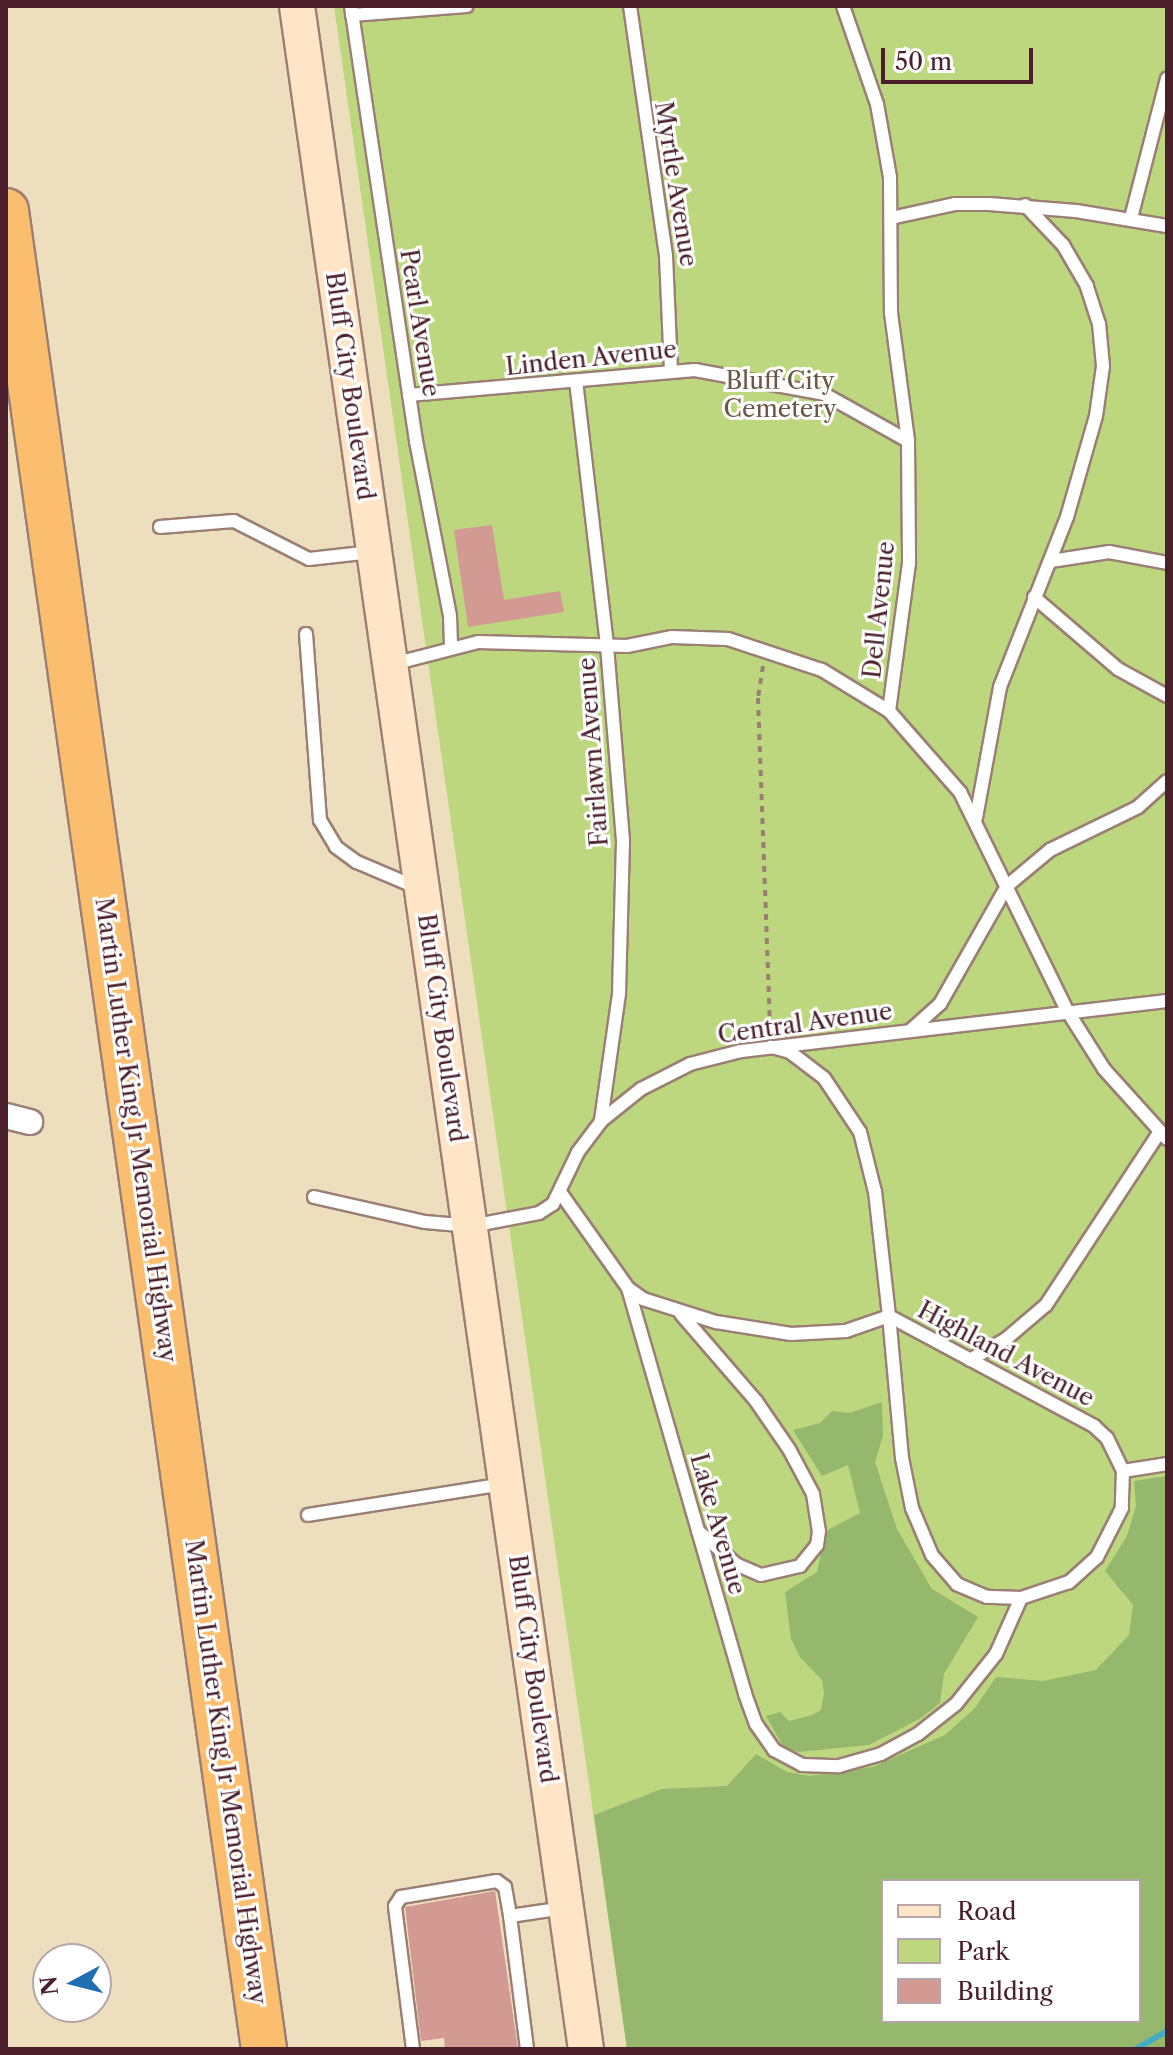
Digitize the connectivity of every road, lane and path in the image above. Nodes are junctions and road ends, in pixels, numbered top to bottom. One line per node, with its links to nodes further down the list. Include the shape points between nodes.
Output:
1 (297, 6): 18 (street, Bluff City Boulevard)
2 (467, 6): 5 (lane)
3 (630, 6): 12 (lane, Myrtle Avenue, via 666,256)
4 (843, 6): 9 (lane, Dell Avenue, via 877,104 890,177)
5 (351, 11): 15 (lane, Pearl Avenue)
6 (1167, 79): 10 (lane)
7 (1025, 205): 9 (lane, via 955,204); 10 (lane); 19 (lane, via 1075,265 1094,305 1103,348 1096,416)
8 (6, 211): 57 (highway, Martin Luther King Jr Memorial Highway)
9 (891, 218): 16 (lane, Dell Avenue, via 891,313)
10 (1131, 218): 11 (lane)
11 (1167, 226)
12 (671, 369): 14 (lane, Linden Avenue); 16 (lane, Linden Avenue, via 804,387 848,404)
13 (6, 378): 56 (highway, Martin Luther King Jr Memorial Highway)
14 (576, 381): 15 (lane, Linden Avenue); 24 (lane, Fairlawn Avenue)
15 (409, 395): 23 (lane, Pearl Avenue, via 448,599)
16 (908, 441): 28 (lane, Dell Avenue, via 909,563)
17 (160, 527): 18 (lane, via 234,521 309,559)
18 (372, 552): 26 (street, Bluff City Boulevard)
19 (1051, 561): 20 (lane, via 1109,552); 21 (lane)
20 (1167, 563)
21 (1034, 597): 27 (lane, via 1118,669); 30 (lane, via 1000,687)
22 (306, 634): 32 (lane, via 320,820 336,847 357,862)
23 (451, 646): 24 (lane, via 505,640); 26 (lane)
24 (607, 646): 25 (lane, via 699,637); 38 (lane, Fairlawn Avenue, via 624,918 614,1047)
25 (768, 650): 28 (lane, via 848,683); 36 (path, via 758,698)
26 (389, 665): 32 (street, Bluff City Boulevard)
27 (1167, 696)
28 (889, 711): 30 (lane, Dell Avenue, via 940,765)
29 (1167, 781): 31 (lane, via 1138,807 1050,850)
30 (976, 818): 31 (lane, Dell Avenue)
31 (1007, 886): 34 (lane, Dell Avenue); 35 (lane, via 940,1004)
32 (421, 889): 43 (street, Bluff City Boulevard)
33 (1167, 1001): 34 (lane, Central Avenue)
34 (1068, 1012): 35 (lane, Central Avenue); 40 (lane, Dell Avenue, via 1104,1069)
35 (910, 1031): 36 (lane, Central Avenue)
36 (771, 1047): 38 (lane, Central Avenue, via 690,1064 641,1089); 46 (lane, Highland Avenue, via 790,1052 824,1078 860,1132 875,1192)
37 (6, 1116): 39 (street)
38 (601, 1121): 41 (lane, Central Avenue, via 578,1152)
39 (30, 1122)
40 (1163, 1136): 47 (lane, via 1046,1305 1006,1339)
41 (560, 1192): 43 (lane, Central Avenue, via 539,1213); 44 (lane)
42 (314, 1197): 43 (lane, Central Avenue, via 425,1222)
43 (471, 1226): 50 (street, Bluff City Boulevard)
44 (628, 1288): 45 (lane); 52 (lane, Lake Avenue)
45 (681, 1313): 46 (lane, via 758,1330 824,1334); 52 (lane, via 756,1401 789,1449 813,1494 819,1531 817,1545 800,1566 761,1575 737,1565)
46 (889, 1316): 47 (lane, Highland Avenue); 53 (lane, Highland Avenue, via 902,1458 921,1532 957,1584 987,1597)
47 (970, 1360): 49 (lane, Highland Avenue, via 1086,1420 1107,1438)
48 (1167, 1464): 49 (lane)
49 (1123, 1471): 53 (lane, Highland Avenue, via 1122,1508 1097,1557 1069,1582)
50 (507, 1483): 51 (lane); 54 (street, Bluff City Boulevard)
51 (308, 1515)
52 (696, 1529): 53 (lane, Lake Avenue, via 756,1724 787,1759 802,1765 839,1766 881,1754 918,1734 956,1704 996,1654)
53 (1021, 1598)
54 (566, 1908): 55 (lane); 60 (street, Bluff City Boulevard)
55 (510, 1916): 58 (lane, via 505,1887 497,1881 407,1894 398,1901); 59 (lane)
56 (237, 2049)
57 (264, 2049)
58 (413, 2049)
59 (527, 2049)
60 (586, 2049)

